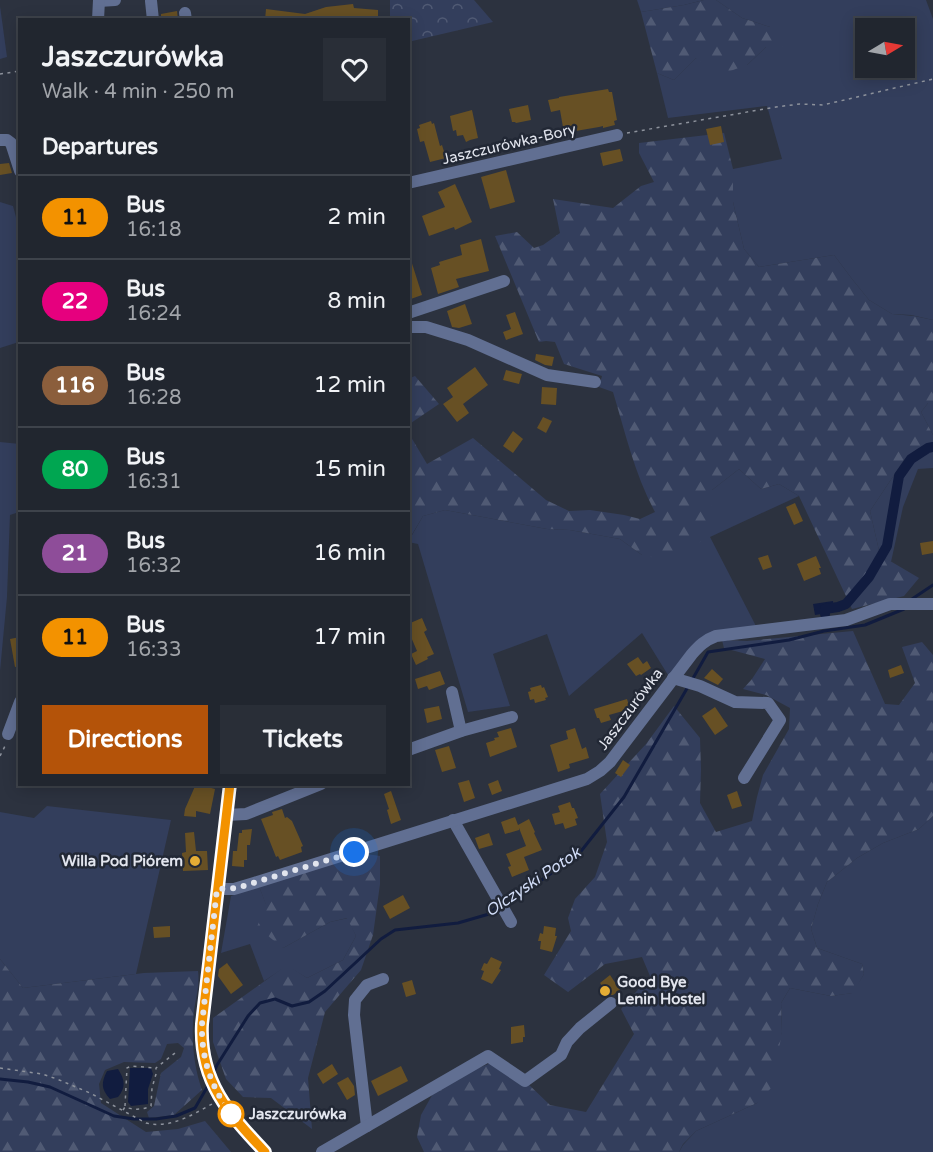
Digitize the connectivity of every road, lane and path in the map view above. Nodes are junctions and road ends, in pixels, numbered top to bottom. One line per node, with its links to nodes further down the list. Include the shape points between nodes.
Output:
1 (99, 0): 2 (street); 4 (street)
2 (115, 0)
3 (151, 1): 5 (street)
4 (98, 18)
5 (153, 18)
6 (18, 71): 7 (path)
7 (0, 74)
8 (933, 79): 9 (path, via 823,105 776,107)
9 (617, 135): 12 (street, Jaszczurówka-Bory)
10 (0, 140): 11 (street, via 11,143)
11 (18, 165)
12 (410, 183)
13 (504, 281): 14 (street)
14 (410, 312)
15 (410, 327): 16 (street, via 426,327 468,340 547,375)
16 (595, 382)
17 (932, 604): 18 (street, Jaszczurówka, via 890,604 846,620 716,636 701,644)
18 (679, 679): 26 (street, via 735,702 768,703 780,720); 30 (street, Jaszczurówka, via 594,776)
19 (452, 692): 22 (street)
20 (18, 708): 23 (street)
21 (512, 717): 22 (street)
22 (460, 731): 24 (street)
23 (8, 735): 25 (path)
24 (410, 749)
25 (0, 756)
26 (744, 778)
27 (230, 786): 29 (street)
28 (316, 786): 29 (street, via 246,814)
29 (226, 815): 31 (street)
30 (453, 820): 31 (street, Jaszczurówka, via 234,889); 32 (street)
31 (217, 889): 38 (street, via 202,1039 204,1057)
32 (511, 921)
33 (383, 980): 41 (street, via 367,985 355,1000)
34 (611, 1003): 41 (street, via 580,1028 561,1055 525,1081 488,1056)
35 (175, 1053): 37 (path)
36 (0, 1068): 40 (path, via 42,1074)
37 (156, 1068): 39 (path, via 151,1106); 39 (path, via 127,1068)
38 (218, 1094): 40 (path, via 186,1119 154,1125); 42 (street)
39 (124, 1107): 40 (path)
40 (122, 1111)
41 (367, 1126): 43 (street)
42 (265, 1152)
43 (322, 1152)

